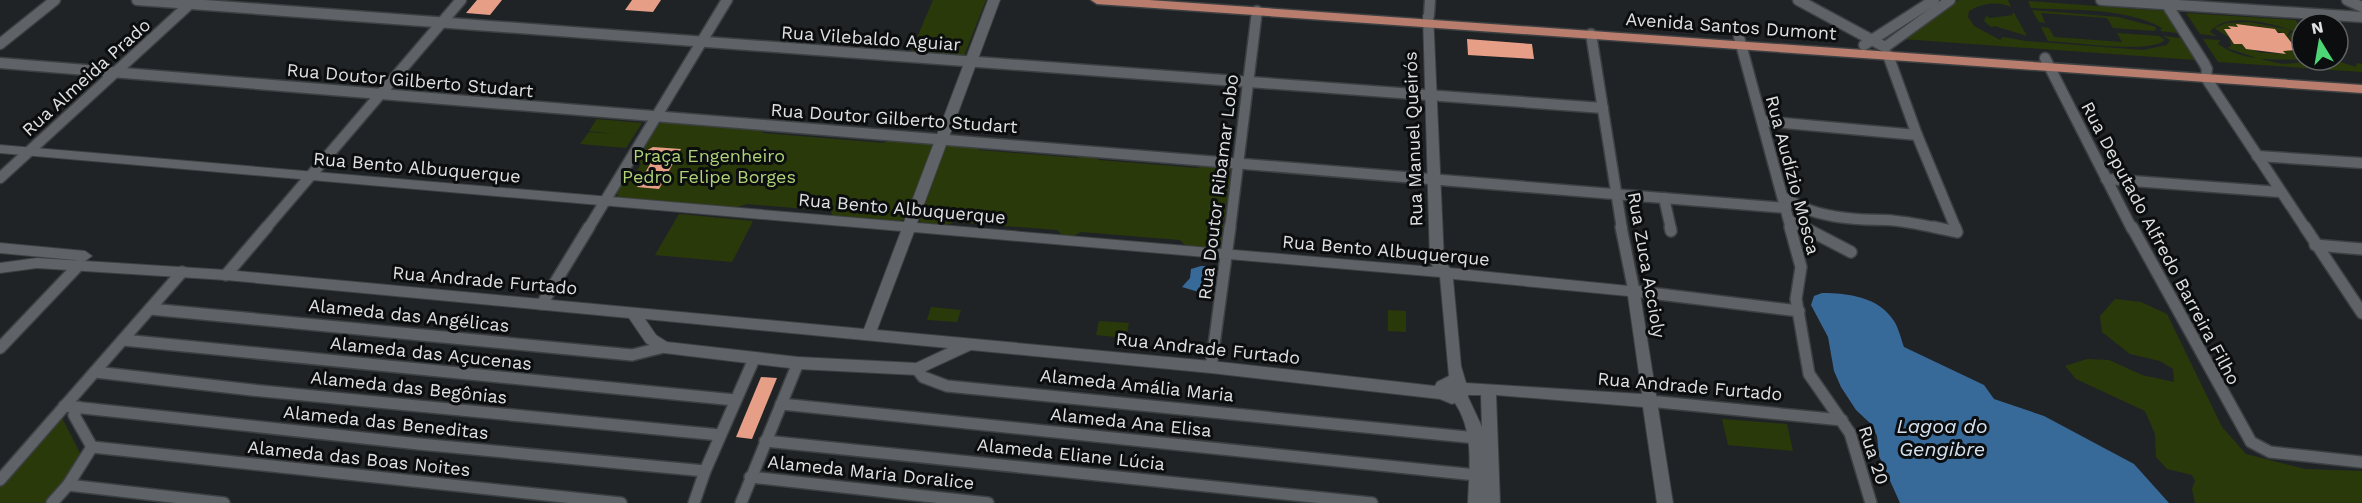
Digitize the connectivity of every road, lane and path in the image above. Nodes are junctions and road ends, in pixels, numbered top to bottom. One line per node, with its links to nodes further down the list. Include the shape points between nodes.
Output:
1 (55, 0): 28 (street)
2 (137, 0): 15 (street, Rua Vilebaldo Aguiar)
3 (461, 0): 24 (street)
4 (726, 0): 27 (street)
5 (994, 0): 30 (street)
6 (1097, 0): 13 (main road, Avenida Santos Dumont)
7 (1225, 0): 18 (main road, Avenida Santos Dumont)
8 (1430, 0): 23 (street)
9 (1798, 0): 29 (street)
10 (1934, 0): 20 (street)
11 (2102, 0): 17 (street)
12 (2347, 0): 19 (street)
13 (1129, 1): 16 (main road, Avenida Santos Dumont)
14 (1946, 1): 22 (street)
15 (193, 2): 24 (street, Rua Vilebaldo Aguiar); 33 (street, Rua Almeida Prado)
16 (1150, 2): 18 (main road, Avenida Santos Dumont)
17 (2165, 2): 21 (street); 34 (street)
18 (1258, 4): 23 (main road, Avenida Santos Dumont); 36 (street, Rua Doutor Ribamar Lobo)
19 (2362, 7)
20 (1915, 12): 22 (street); 29 (street)
21 (2362, 17)
22 (1924, 18): 29 (street)
23 (1429, 19): 25 (main road, Avenida Santos Dumont); 26 (main road, Avenida Santos Dumont); 39 (street, Rua Manuel Queirós)
24 (442, 22): 27 (street, Rua Vilebaldo Aguiar); 38 (street)
25 (1591, 34): 26 (main road, Avenida Santos Dumont); 40 (street, Rua Zuca Accioly)
26 (1740, 41): 29 (main road, Avenida Santos Dumont); 29 (main road, Avenida Santos Dumont); 42 (street, Rua Audízio Mosca)
27 (700, 42): 30 (street, Rua Vilebaldo Aguiar); 41 (street)
28 (0, 44)
29 (1878, 47): 31 (main road, Avenida Santos Dumont); 43 (street)
30 (970, 61): 36 (street, Rua Vilebaldo Aguiar); 44 (street)
31 (2047, 62): 34 (main road, Avenida Santos Dumont); 53 (street, Rua Deputado Alfredo Barreira Filho)
32 (0, 63): 33 (street, Rua Doutor Gilberto Studart)
33 (115, 73): 38 (street, Rua Doutor Gilberto Studart); 46 (street, Rua Almeida Prado)
34 (2206, 73): 35 (main road, Avenida Santos Dumont); 37 (main road, Avenida Santos Dumont); 47 (street)
35 (2362, 80)
36 (1247, 82): 39 (street, Rua Vilebaldo Aguiar); 48 (street, Rua Doutor Ribamar Lobo)
37 (2362, 89)
38 (382, 93): 41 (street, Rua Doutor Gilberto Studart); 50 (street)
39 (1432, 96): 40 (street, Rua Vilebaldo Aguiar); 52 (street, Rua Manuel Queirós)
40 (1603, 108): 55 (street, Rua Zuca Accioly)
41 (655, 117): 44 (street, Rua Doutor Gilberto Studart); 57 (street)
42 (1762, 121): 43 (street); 58 (street, Rua Audízio Mosca)
43 (1917, 135): 58 (street, via 1957,232 1908,222 1835,217)
44 (942, 139): 48 (street, Rua Doutor Gilberto Studart); 60 (street)
45 (0, 149): 46 (street, Rua Bento Albuquerque)
46 (28, 152): 50 (street, Rua Bento Albuquerque); 51 (street, Rua Almeida Prado)
47 (2258, 156): 49 (street); 54 (street)
48 (1239, 162): 52 (street, Rua Doutor Gilberto Studart); 66 (street, Rua Doutor Ribamar Lobo)
49 (2362, 163)
50 (312, 176): 57 (street, Rua Bento Albuquerque); 72 (street)
51 (0, 178)
52 (1434, 178): 55 (street, Rua Doutor Gilberto Studart); 70 (street, Rua Manuel Queirós, via 1437,262)
53 (2106, 179): 54 (street); 102 (street, Rua Deputado Alfredo Barreira Filho, via 2251,442 2270,452)
54 (2280, 192): 62 (street)
55 (1615, 195): 56 (street, Rua Doutor Gilberto Studart); 73 (street, Rua Zuca Accioly)
56 (1664, 198): 58 (street, Rua Doutor Gilberto Studart); 61 (street)
57 (606, 201): 60 (street, Rua Bento Albuquerque); 74 (street)
58 (1784, 202): 59 (street, Rua Audízio Mosca)
59 (1789, 220): 65 (street); 76 (street, Rua Audízio Mosca, via 1801,267 1796,294)
60 (909, 226): 66 (street, Rua Bento Albuquerque); 79 (street)
61 (1671, 231)
62 (2315, 245): 64 (street); 78 (street)
63 (0, 248): 71 (street, Rua Andrade Furtado, via 200,267)
64 (2362, 249)
65 (1851, 252)
66 (1227, 255): 70 (street, Rua Bento Albuquerque); 86 (street, Rua Doutor Ribamar Lobo)
67 (79, 264): 68 (street, via 37,263); 69 (street); 83 (street)
68 (0, 268)
69 (182, 272): 71 (street); 75 (street)
70 (1446, 273): 73 (street, Rua Bento Albuquerque); 90 (street, Rua Manuel Queirós)
71 (208, 274): 72 (street, Rua Andrade Furtado)
72 (226, 275): 74 (street, Rua Andrade Furtado)
73 (1634, 291): 76 (street, Rua Bento Albuquerque); 92 (street, Rua Zuca Accioly)
74 (542, 304): 77 (street, Rua Andrade Furtado)
75 (150, 309): 80 (street); 82 (street, Alameda das Angélicas, via 632,355)
76 (1799, 311): 96 (street, Rua Audízio Mosca, via 1809,374)
77 (633, 313): 79 (street, Rua Andrade Furtado); 82 (street, via 651,339)
78 (2362, 313)
79 (869, 334): 81 (street, Rua Andrade Furtado)
80 (123, 340): 88 (street); 91 (street, Alameda das Açucenas)
81 (969, 344): 86 (street, Rua Andrade Furtado); 87 (street)
82 (664, 347): 84 (street, Alameda das Angélicas)
83 (0, 348)
84 (754, 359): 85 (street, Alameda das Angélicas); 91 (street)
85 (798, 363): 87 (street, Alameda Amália Maria); 93 (street)
86 (1211, 367): 90 (street, Rua Andrade Furtado)
87 (917, 369): 99 (street, Alameda Amália Maria, via 923,377 947,386)
88 (95, 372): 94 (street); 98 (street, Alameda das Begônias)
89 (1488, 389): 90 (street, Rua Andrade Furtado); 92 (street, Rua Andrade Furtado); 97 (street)
90 (1456, 390): 97 (street, via 1477,407); 99 (street, via 1472,417)
91 (735, 400): 98 (street)
92 (1649, 401): 96 (street, Rua Andrade Furtado); 117 (street, Rua Zuca Accioly)
93 (781, 404): 100 (street); 104 (street, Alameda Ana Elisa)
94 (64, 406): 95 (street, Alameda das Beneditas); 106 (street)
95 (78, 407): 101 (street, via 74,416); 103 (street, Alameda das Beneditas)
96 (1842, 420): 118 (street, Rua 20, via 1850,433)
97 (1489, 425): 116 (street)
98 (720, 435): 103 (street)
99 (1477, 438): 104 (street)
100 (765, 441): 105 (street); 114 (street, Alameda Eliane Lúcia)
101 (92, 447): 107 (street); 110 (street, Alameda das Boas Noites)
102 (2362, 462)
103 (705, 471): 111 (street)
104 (1476, 475): 115 (street)
105 (750, 477): 112 (street); 113 (street, Alameda Maria Doralice)
106 (0, 480)
107 (68, 485): 108 (street); 109 (street)
108 (52, 503)
109 (224, 503)
110 (621, 503)
111 (694, 503)
112 (741, 503)
113 (988, 503)
114 (1372, 503)
115 (1476, 503)
116 (1492, 503)
117 (1665, 503)
118 (1871, 503)

